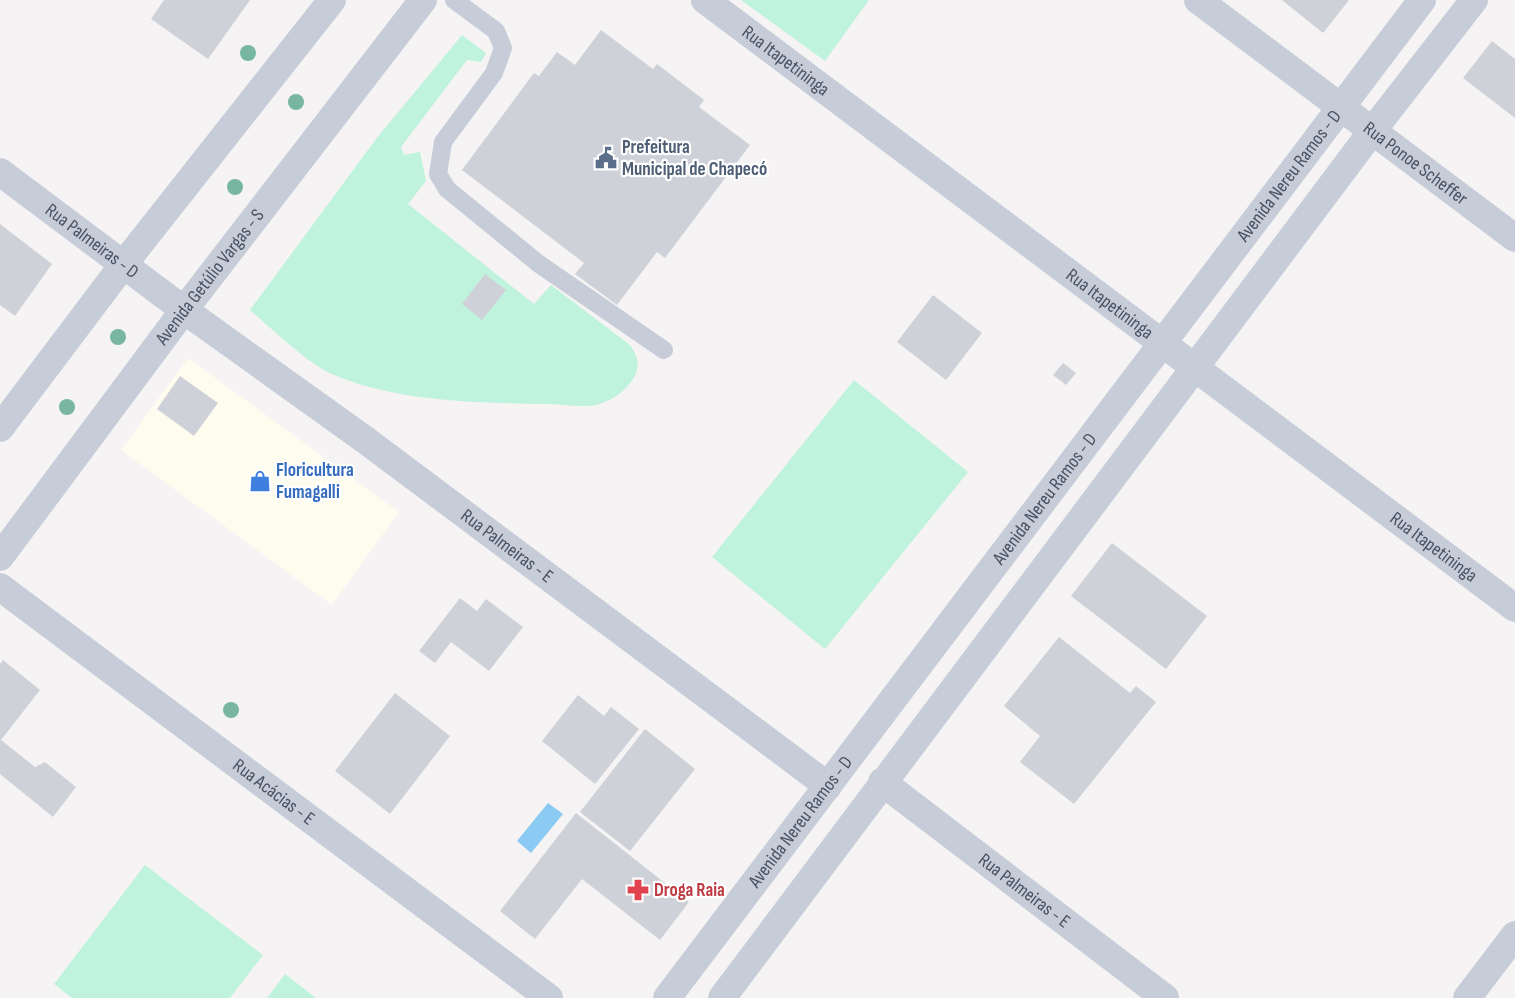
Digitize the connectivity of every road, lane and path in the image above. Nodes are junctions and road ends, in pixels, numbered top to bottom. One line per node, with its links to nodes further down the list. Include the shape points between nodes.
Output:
1 (332, 0): 12 (street)
2 (423, 0): 13 (street, Avenida Getúlio Vargas - S)
3 (454, 0): 15 (lane, via 496,32 504,48 494,73 444,142 438,174 447,188 539,264)
4 (705, 0): 14 (street, Rua Itapetininga)
5 (1198, 0): 8 (street, Rua Ponoe Scheffer)
6 (1422, 0): 8 (street, Avenida Nereu Ramos - D)
7 (1474, 0): 9 (street, Avenida Nereu Ramos - D)
8 (1342, 107): 9 (street, Rua Ponoe Scheffer); 14 (street, Avenida Nereu Ramos - D)
9 (1373, 130): 11 (street, Rua Ponoe Scheffer); 16 (street, Avenida Nereu Ramos - D)
10 (0, 172): 12 (street, Rua Palmeiras - D)
11 (1515, 238)
12 (123, 265): 13 (street, Rua Palmeiras - D); 17 (street)
13 (184, 310): 18 (street, Avenida Getúlio Vargas - S); 22 (street, Rua Palmeiras - E, via 364,439)
14 (1163, 345): 16 (street, Rua Itapetininga); 22 (street, Avenida Nereu Ramos - D)
15 (664, 350)
16 (1194, 368): 20 (street, Rua Itapetininga); 21 (street, Avenida Nereu Ramos - D)
17 (0, 428)
18 (0, 557)
19 (0, 587): 24 (street, Rua Acácias - E)
20 (1515, 608)
21 (882, 782): 26 (street, Avenida Nereu Ramos - D); 27 (street, Rua Palmeiras - E)
22 (828, 786): 25 (street, Avenida Nereu Ramos - D)
23 (1515, 934): 28 (street)
24 (550, 998)
25 (667, 998)
26 (722, 998)
27 (1165, 998)
28 (1467, 998)

